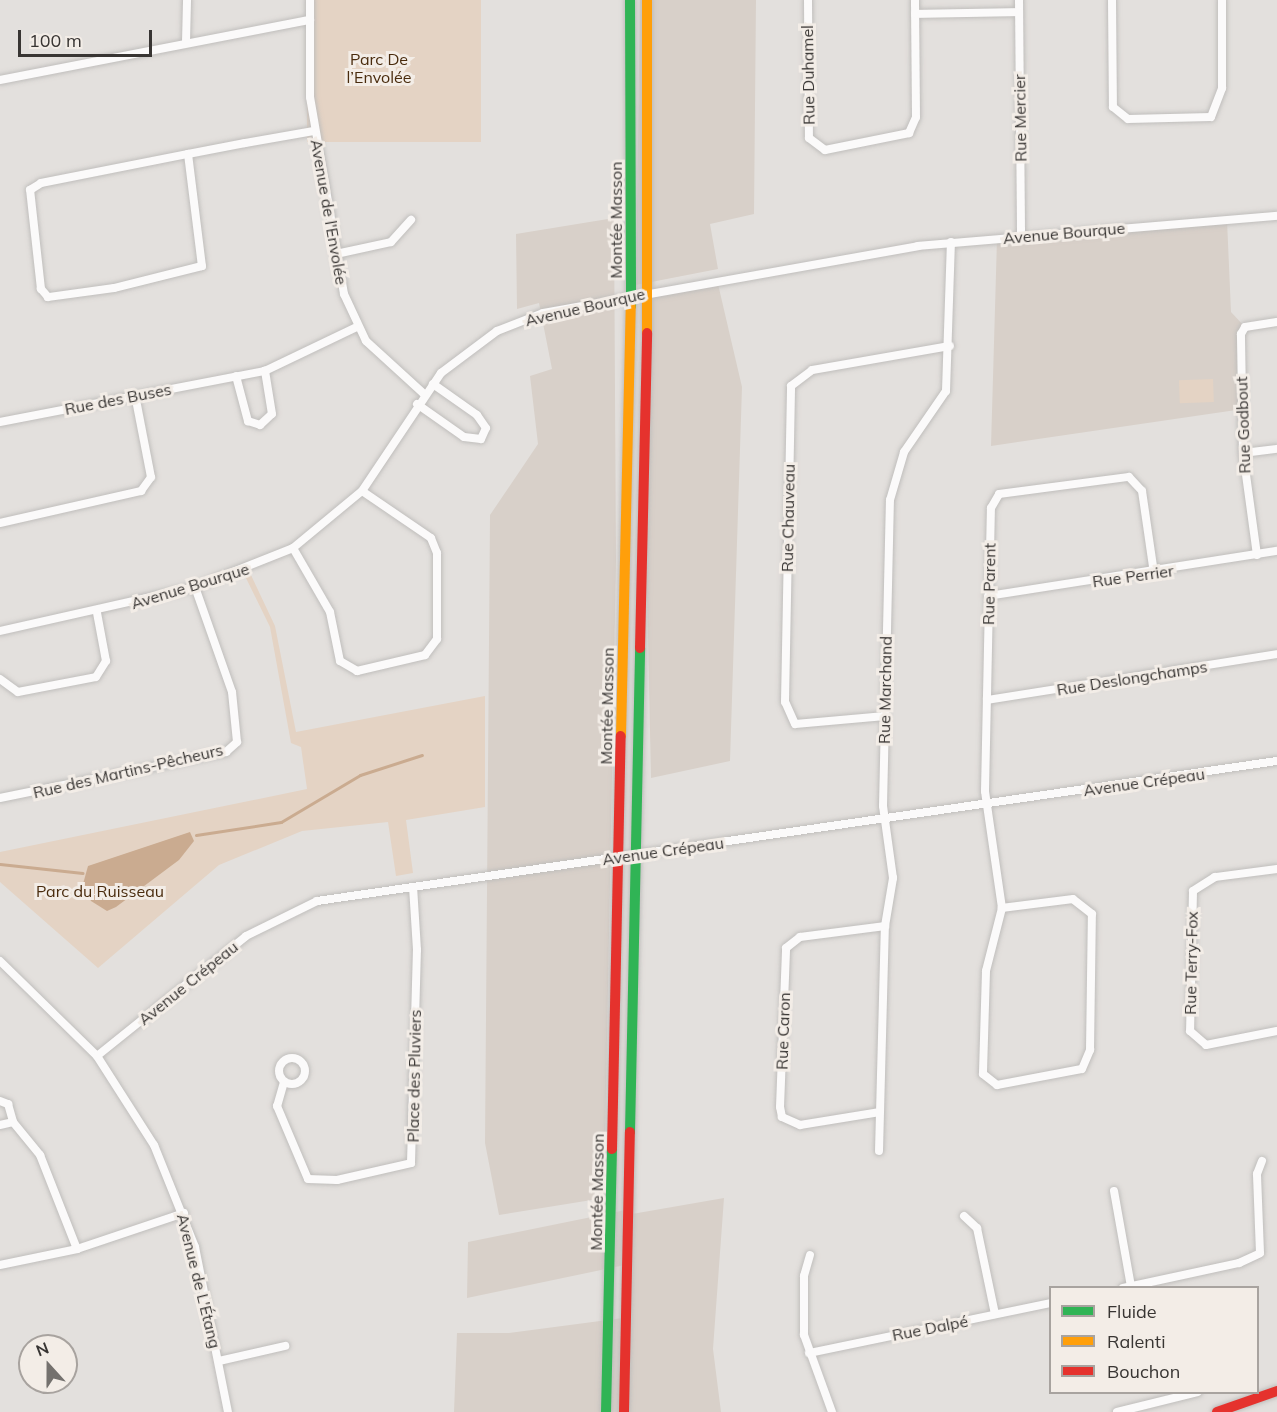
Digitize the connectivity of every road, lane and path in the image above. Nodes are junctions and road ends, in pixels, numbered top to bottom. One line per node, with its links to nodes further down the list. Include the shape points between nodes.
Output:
1 (187, 0): 13 (street)
2 (310, 0): 12 (street, Avenue de l'Envolée)
3 (630, 0): 23 (main road, Montée Masson)
4 (646, 0): 22 (main road, Montée Masson)
5 (808, 0): 11 (street, Rue Duhamel, via 809,138 825,150 909,133 916,117)
6 (915, 0): 11 (street, Rue Duhamel)
7 (1018, 0): 10 (street, Rue Mercier)
8 (1112, 0): 9 (street, via 1113,107 1128,118 1211,117 1222,88)
9 (1222, 0)
10 (1018, 12): 11 (street); 19 (street, Rue Mercier)
11 (915, 14)
12 (310, 20): 13 (street); 15 (street, Avenue de l'Envolée)
13 (186, 42): 14 (street)
14 (0, 80)
15 (314, 131): 16 (street); 21 (street, Avenue de l'Envolée)
16 (188, 154): 16 (street, via 30,190 41,289 48,297 114,288 202,266)
17 (1277, 216): 19 (street, Avenue Bourque)
18 (411, 220): 21 (street, via 391,242)
19 (1021, 237): 20 (street, Avenue Bourque)
20 (951, 242): 22 (street, Avenue Bourque); 26 (street, Rue Marchand)
21 (336, 254): 25 (street, Avenue de l'Envolée)
22 (648, 292): 23 (street, Avenue Bourque); 44 (main road, Montée Masson)
23 (631, 296): 29 (street, Avenue Bourque, via 507,326 474,346); 43 (main road, Montée Masson)
24 (1277, 322): 35 (street, Rue Godbout, via 1245,327 1241,334)
25 (357, 327): 27 (street, Rue des Buses); 30 (street, Avenue de l'Envolée, via 389,367)
26 (950, 346): 51 (street, Rue Marchand, via 946,390 904,452 890,500); 51 (street, Rue Chauveau, via 812,370 791,387 784,702 795,724)
27 (265, 371): 28 (street, Rue des Buses); 28 (street, via 272,414 260,425 248,421)
28 (236, 376): 31 (street, Rue des Buses)
29 (433, 384): 30 (street, Avenue Bourque); 32 (street, via 477,415 486,428 481,439 464,437)
30 (424, 394): 32 (street, Avenue Bourque)
31 (135, 395): 33 (street, Rue des Buses); 37 (street, via 151,477 141,491)
32 (417, 404): 36 (street, Avenue Bourque)
33 (0, 422)
34 (1277, 449): 35 (street)
35 (1243, 453): 40 (street, Rue Godbout)
36 (362, 491): 38 (street, Avenue Bourque); 38 (street, via 430,538 437,553 437,639 425,655 357,671 340,661 330,612)
37 (0, 523)
38 (293, 548): 42 (street, Avenue Bourque)
39 (1277, 551): 40 (street, Rue Perrier)
40 (1257, 555): 41 (street, Rue Perrier)
41 (1154, 573): 45 (street, Rue Perrier); 45 (street, Rue Parent, via 1142,490 1129,477 1010,492 999,494 991,508)
42 (195, 587): 46 (street, Avenue Bourque); 53 (street, Rue des Martins-Pêcheurs, via 232,692 237,742 226,752)
43 (625, 590): 44 (main road); 57 (main road, Montée Masson)
44 (640, 590): 56 (main road, Montée Masson)
45 (988, 596): 50 (street, Rue Parent)
46 (97, 613): 47 (street, Avenue Bourque); 49 (street, via 106,661 96,677 18,692)
47 (0, 632)
48 (1277, 654): 50 (street, Rue Deslongchamps)
49 (0, 679)
50 (987, 700): 54 (street, Rue Parent)
51 (885, 716): 55 (street, Rue Marchand)
52 (1277, 761): 54 (street, Avenue Crépeau)
53 (0, 798)
54 (987, 805): 55 (street, Avenue Crépeau); 60 (street, Rue Parent)
55 (886, 820): 56 (street, Avenue Crépeau); 61 (street, Rue Marchand, via 893,878)
56 (635, 855): 57 (street, Avenue Crépeau); 91 (main road, Montée Masson)
57 (619, 857): 59 (street, Avenue Crépeau); 90 (main road, Montée Masson)
58 (1277, 869): 63 (street, Rue Terry-Fox, via 1215,878 1193,891 1190,1031 1206,1045)
59 (413, 887): 64 (street, Avenue Crépeau, via 317,901 270,920); 65 (street, Place des Pluviers, via 417,950 411,1163 338,1180 308,1179 277,1106)
60 (1002, 908): 60 (street, Rue Parent, via 986,971 983,1074 997,1085 1082,1070 1090,1050 1092,914 1073,899)
61 (885, 926): 67 (street, Rue Marchand); 67 (street, Rue Caron, via 800,937 786,948 781,1095 782,1117 790,1123)
62 (0, 961): 64 (street, Avenue de L'Étang)
63 (1277, 1031)
64 (97, 1056): 73 (street, Avenue de L'Étang, via 136,1111)
65 (284, 1082)
66 (0, 1101): 68 (street, via 8,1104)
67 (879, 1112): 70 (street, Rue Marchand)
68 (13, 1122): 69 (street); 75 (street, via 40,1155)
69 (0, 1125)
70 (879, 1151)
71 (1262, 1161): 79 (street, via 1257,1174 1260,1253 1239,1263)
72 (1114, 1191): 78 (street)
73 (184, 1213): 75 (street); 84 (street, Avenue de L'Étang)
74 (964, 1216): 81 (street, via 976,1228)
75 (77, 1249): 77 (street)
76 (810, 1255): 83 (street, via 803,1316)
77 (0, 1265)
78 (1127, 1286)
79 (1132, 1286)
80 (1049, 1303): 81 (street, Rue Dalpé)
81 (995, 1314): 83 (street, Rue Dalpé)
82 (285, 1346): 84 (street)
83 (809, 1353): 92 (street)
84 (219, 1361): 89 (street, Avenue de L'Étang)
85 (1277, 1391): 88 (main road)
86 (1190, 1394): 93 (street)
87 (1277, 1395): 88 (main road)
88 (1246, 1402): 94 (main road)
89 (228, 1412)
90 (606, 1412)
91 (624, 1412)
92 (832, 1412)
93 (1117, 1412)
94 (1217, 1412)

